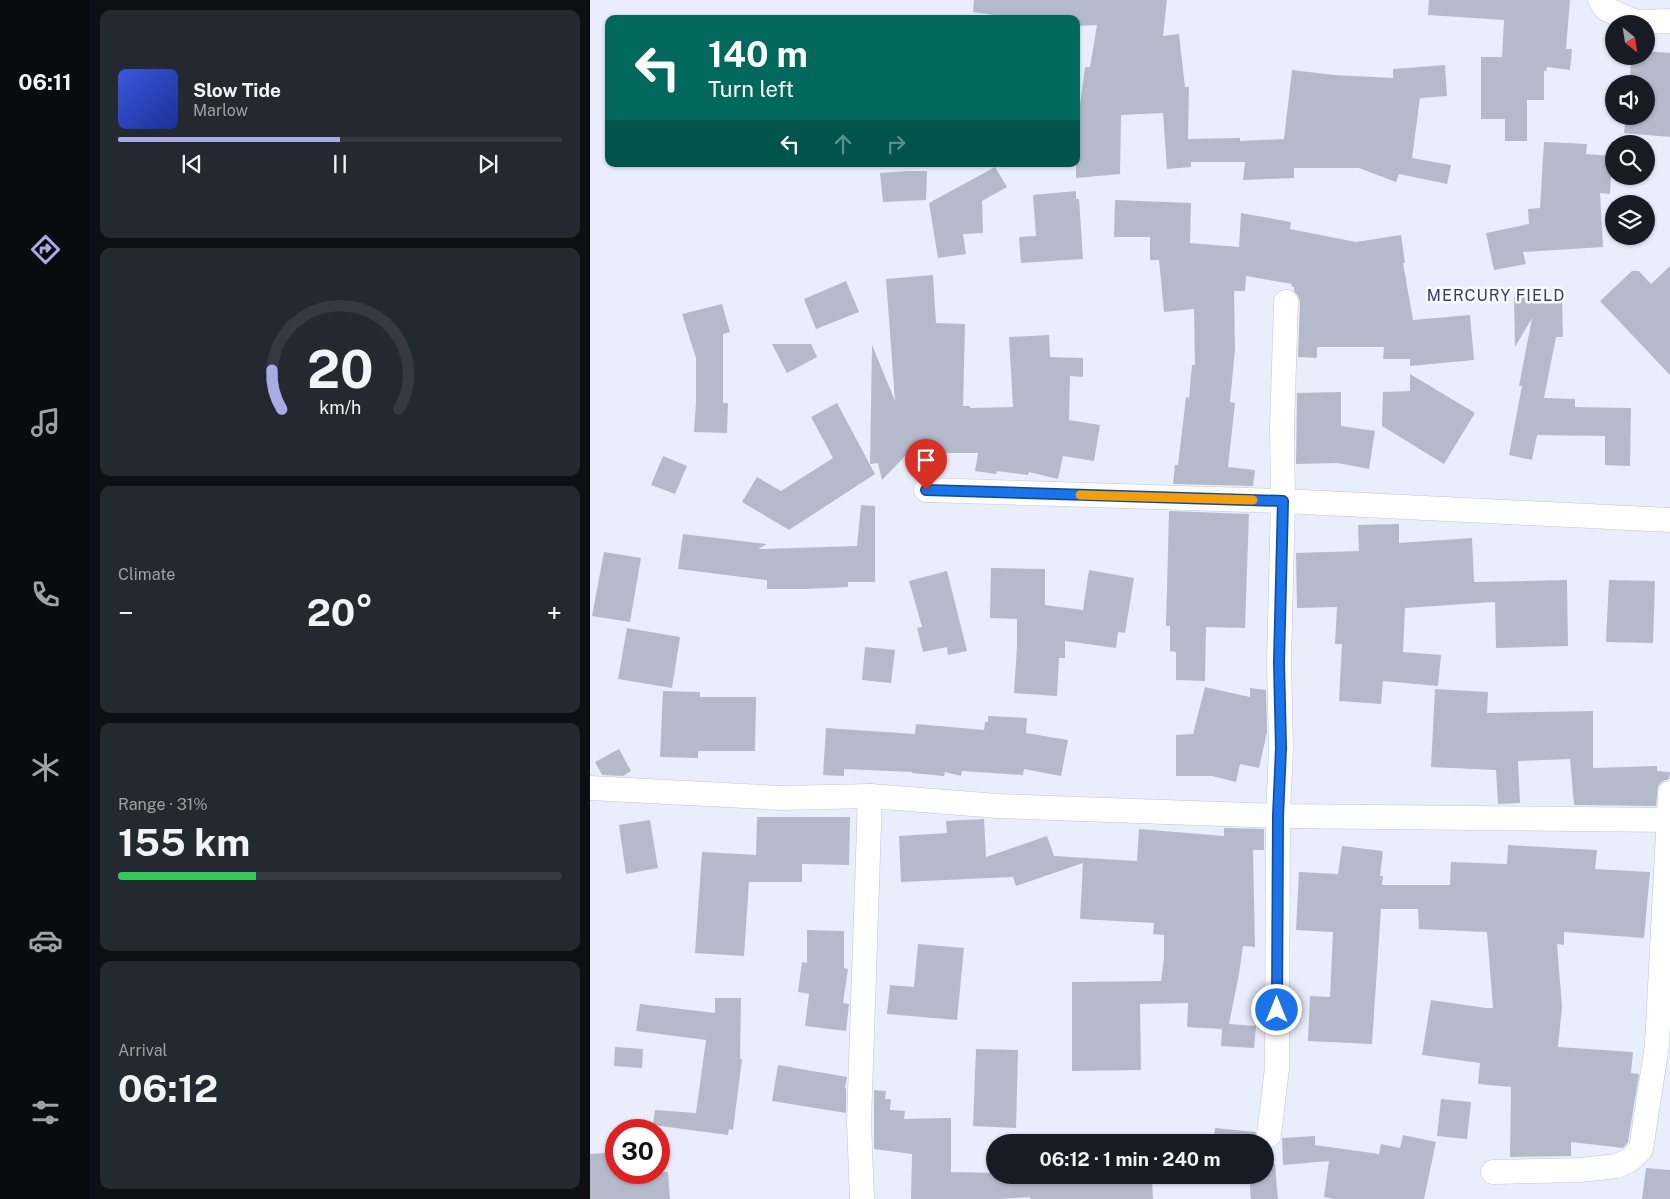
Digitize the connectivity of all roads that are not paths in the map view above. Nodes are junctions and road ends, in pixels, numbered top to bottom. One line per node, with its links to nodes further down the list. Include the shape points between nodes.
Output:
1 (1600, 0): 2 (street, via 1606,9 1636,22)
2 (1670, 21)
3 (1286, 302): 5 (street)
4 (926, 490): 5 (street)
5 (1283, 501): 6 (street); 10 (street)
6 (1670, 520)
7 (590, 788): 9 (street, via 782,798)
8 (1670, 792): 11 (street)
9 (870, 796): 10 (street, via 998,806); 14 (street, via 859,1122)
10 (1278, 816): 11 (street); 12 (street, via 1277,1068)
11 (1669, 820): 13 (street, via 1657,1046 1641,1149 1630,1160 1617,1166)
12 (1269, 1134)
13 (1494, 1172)
14 (862, 1199)

